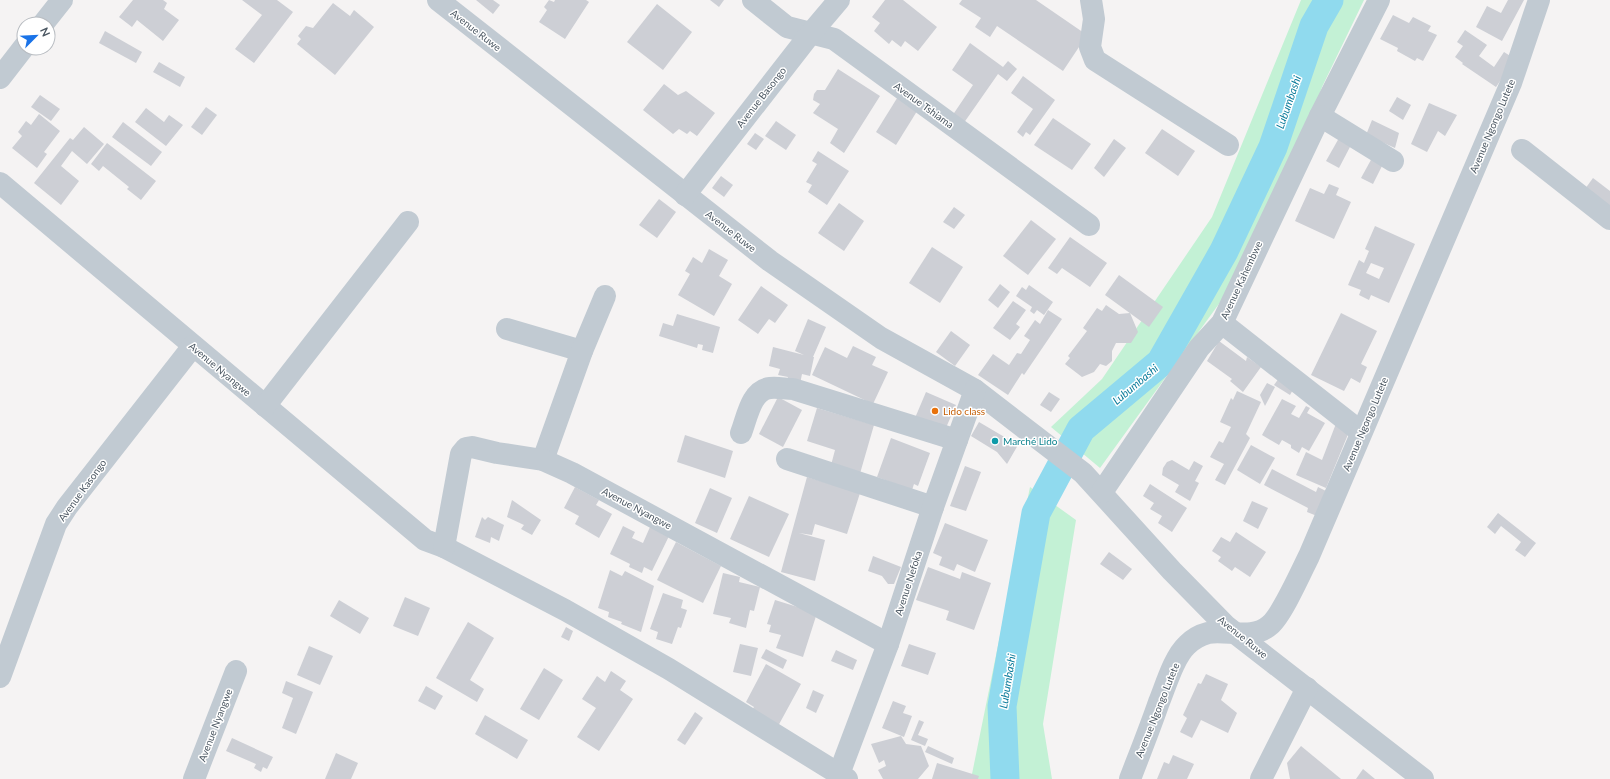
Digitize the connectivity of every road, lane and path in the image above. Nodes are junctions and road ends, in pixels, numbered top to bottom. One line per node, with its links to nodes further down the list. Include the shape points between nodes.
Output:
1 (62, 0): 8 (street)
2 (438, 0): 17 (street, Avenue Ruwe)
3 (753, 0): 9 (street, Avenue Tshiama, via 787,27)
4 (839, 0): 9 (street, Avenue Basongo)
5 (1091, 0): 13 (street, via 1094,19 1090,47 1095,60)
6 (1379, 0): 12 (street, Avenue Kahembwe)
7 (1539, 0): 28 (street, Avenue Ngongo Lutete, via 1511,83)
8 (49, 16)
9 (811, 33): 17 (street, Avenue Basongo); 20 (street, Avenue Tshiama, via 834,39)
10 (17, 56): 11 (street)
11 (0, 78)
12 (1320, 116): 15 (street); 22 (street, Avenue Kahembwe)
13 (1228, 145)
14 (1522, 150): 18 (street)
15 (1393, 161)
16 (0, 183): 24 (street, Avenue Nyangwe)
17 (685, 195): 26 (street, Avenue Ruwe, via 770,261 881,338)
18 (1610, 219)
19 (408, 222): 27 (street)
20 (1089, 225)
21 (605, 296): 25 (street)
22 (1222, 323): 28 (street); 33 (street, Avenue Kahembwe, via 1199,348)
23 (507, 329): 25 (street)
24 (193, 346): 27 (street, Avenue Nyangwe); 39 (street, Avenue Kasongo, via 60,518)
25 (582, 351): 32 (street)
26 (975, 390): 30 (street, Avenue Nefoka); 33 (street, Avenue Ruwe, via 1083,473)
27 (265, 406): 35 (street, Avenue Nyangwe, via 425,540)
28 (1361, 432): 36 (street, Avenue Ngongo Lutete, via 1308,556 1276,618 1270,626 1260,631)
29 (741, 433): 30 (street, via 753,400 758,393 769,388 792,389)
30 (957, 440): 34 (street, Avenue Nefoka)
31 (786, 459): 34 (street)
32 (543, 460): 35 (street, Avenue Nyangwe, via 466,448 461,454); 37 (street, Avenue Nyangwe, via 572,473)
33 (1102, 492): 36 (street, Avenue Ruwe, via 1172,571)
34 (933, 507): 37 (street, Avenue Nefoka)
35 (444, 547): 41 (street, Avenue Nyangwe, via 565,610 669,669)
36 (1236, 634): 40 (street, Avenue Ruwe); 43 (street, Avenue Ngongo Lutete, via 1209,633 1197,637 1186,646 1170,674)
37 (888, 644): 41 (street, Avenue Nefoka)
38 (236, 671): 42 (street, Avenue Nyangwe)
39 (0, 676)
40 (1307, 688): 44 (street); 45 (street, Avenue Ruwe)
41 (843, 777)
42 (194, 779)
43 (1130, 779)
44 (1261, 779)
45 (1423, 779)

